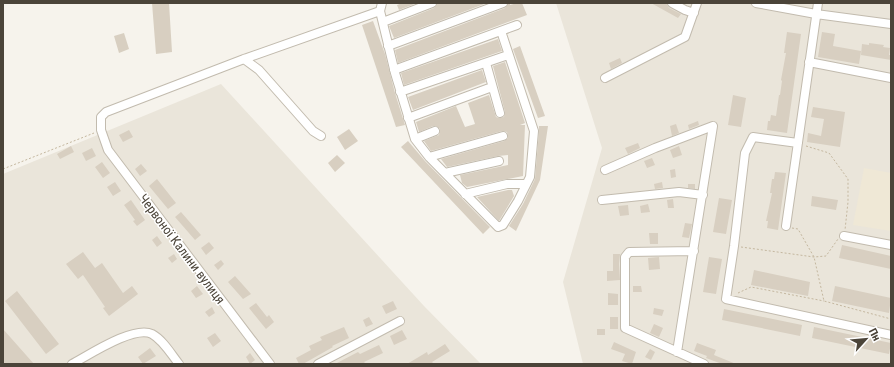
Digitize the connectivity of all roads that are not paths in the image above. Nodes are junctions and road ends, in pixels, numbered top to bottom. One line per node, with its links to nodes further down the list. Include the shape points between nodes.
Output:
1 (432, 3): 10 (street)
2 (502, 3): 14 (street)
3 (672, 3): 8 (street)
4 (697, 3): 8 (street)
5 (756, 3): 9 (street)
6 (818, 3): 9 (street)
7 (381, 7): 10 (street); 16 (street)
8 (694, 13): 20 (street, via 685,37)
9 (816, 14): 11 (street); 17 (street)
10 (382, 22): 14 (street)
11 (891, 24)
12 (517, 25): 13 (street)
13 (501, 31): 15 (street); 19 (street)
14 (388, 46): 19 (street)
15 (508, 55): 18 (street); 35 (street, via 534,131 530,176)
16 (244, 59): 27 (street, via 259,70 313,131); 48 (street, Червоної Калини вулиця, via 106,112 101,117 100,130 108,150)
17 (809, 62): 21 (street); 30 (street)
18 (486, 63): 22 (street); 23 (street)
19 (394, 70): 23 (street)
20 (605, 78)
21 (891, 78)
22 (492, 87): 24 (street); 25 (street)
23 (400, 92): 25 (street)
24 (500, 113)
25 (408, 118): 29 (street)
26 (436, 131): 29 (street)
27 (321, 136)
28 (503, 136): 31 (street)
29 (415, 139): 31 (street)
30 (798, 144): 39 (street); 44 (street, via 753,137 745,153 726,299)
31 (429, 157): 34 (street)
32 (499, 161): 34 (street)
33 (605, 170): 37 (street, via 713,126)
34 (445, 174): 36 (street)
35 (526, 184): 36 (street, via 507,184); 36 (street, via 504,225 498,227)
36 (465, 194)
37 (703, 194): 38 (street, via 679,192); 42 (street)
38 (602, 200)
39 (786, 226)
40 (844, 236): 41 (street)
41 (891, 245)
42 (694, 251): 45 (street); 45 (street, via 629,252 625,257 625,328)
43 (400, 321): 49 (street)
44 (891, 336)
45 (677, 352): 50 (street)
46 (72, 364): 47 (street, via 124,336 146,332 162,343)
47 (179, 364)
48 (270, 364)
49 (318, 364)
50 (704, 364)

